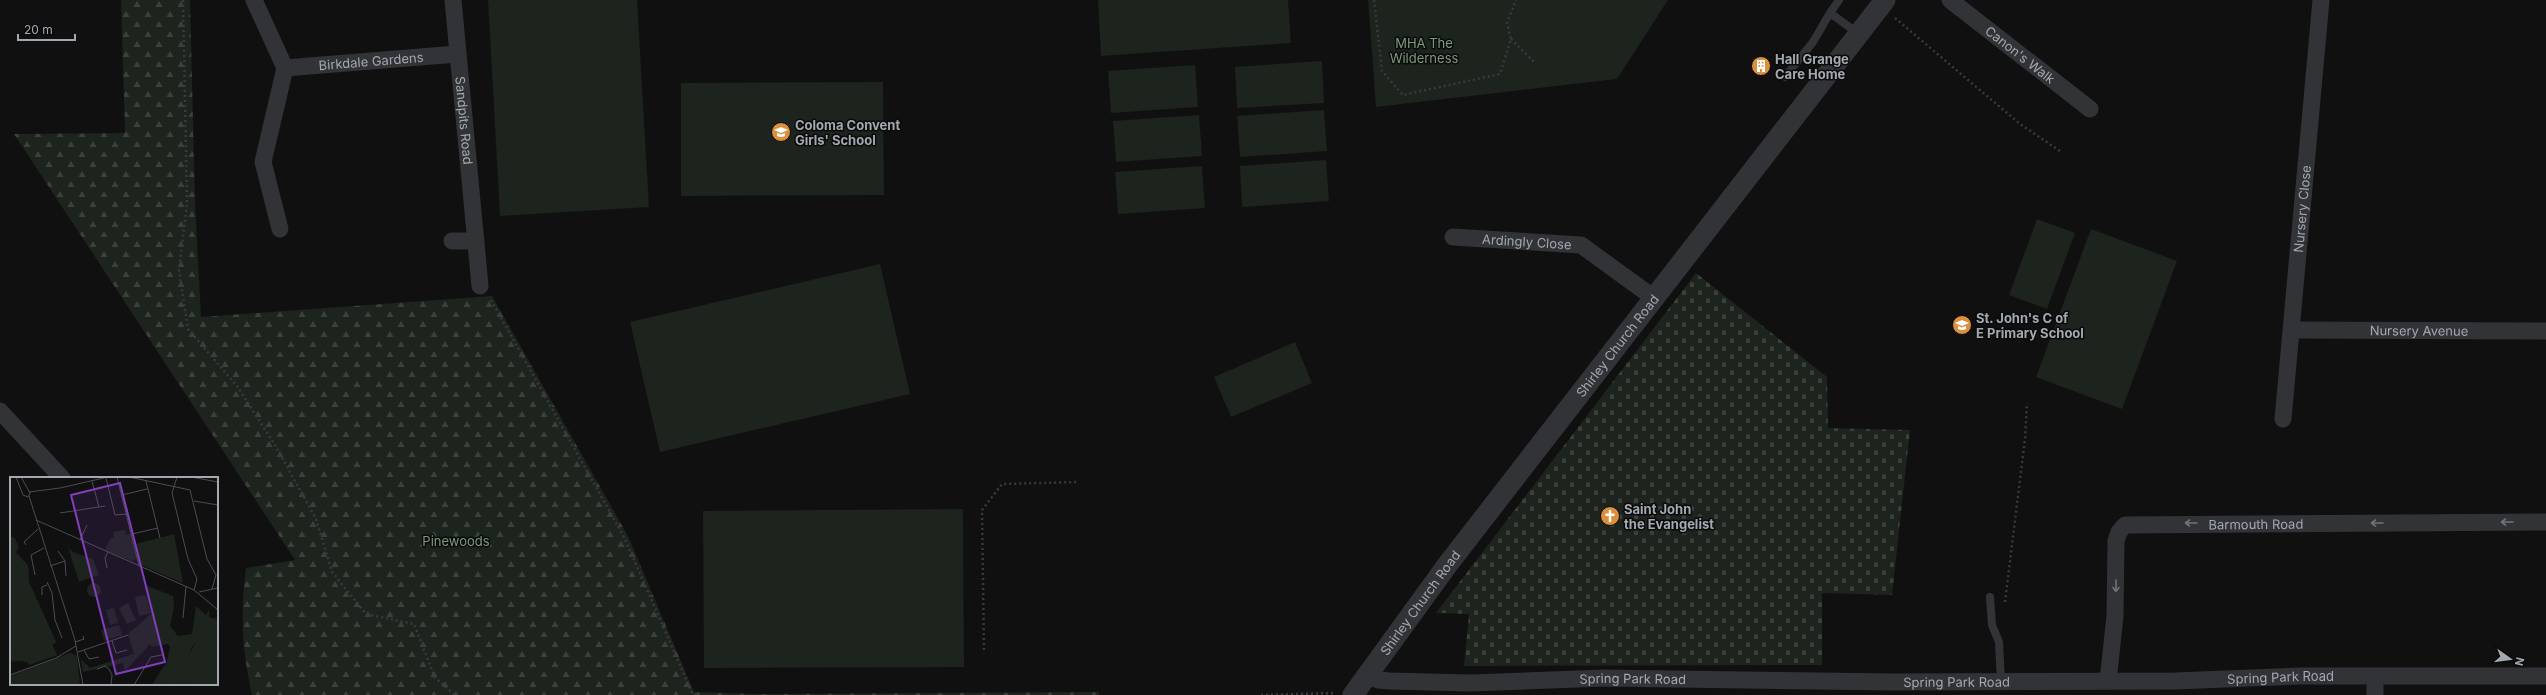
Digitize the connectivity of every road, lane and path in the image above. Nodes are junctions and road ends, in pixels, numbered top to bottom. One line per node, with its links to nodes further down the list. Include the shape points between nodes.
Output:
1 (183, 0): 43 (path, via 187,204 179,270 188,330 237,386 275,446 316,519 332,572 366,614 414,624 435,678)
2 (254, 0): 15 (street)
3 (453, 0): 13 (street, Sandpits Road)
4 (1374, 0): 12 (path, via 1382,70 1403,95 1500,74)
5 (1516, 0): 12 (path, via 1507,23)
6 (1839, 0): 10 (lane)
7 (1950, 0): 17 (street, Canon's Walk)
8 (2321, 0): 25 (street, Nursery Close)
9 (1882, 4): 11 (street, Shirley Church Road); 18 (path, via 2020,124)
10 (1830, 13): 11 (lane); 16 (lane, via 1813,42)
11 (1859, 34): 24 (street, Shirley Church Road)
12 (1511, 39): 14 (path)
13 (457, 54): 15 (street, Birkdale Gardens); 21 (street, Sandpits Road)
14 (1534, 62)
15 (285, 68): 19 (street, via 263,162)
16 (1785, 77)
17 (2090, 108)
18 (2060, 151)
19 (280, 229)
20 (1453, 237): 24 (street, Ardingly Close, via 1581,245)
21 (476, 241): 22 (street); 23 (street, Sandpits Road)
22 (452, 242)
23 (480, 286): 44 (path, via 492,300 624,537 693,695)
24 (1654, 298): 36 (street, Shirley Church Road, via 1448,564)
25 (2292, 330): 26 (street, Nursery Avenue); 29 (street, Nursery Close)
26 (2546, 331)
27 (2026, 403): 34 (path, via 2025,439)
28 (0, 411): 30 (street)
29 (2283, 418)
30 (61, 477)
31 (1078, 482): 35 (path, via 1002,484 982,510)
32 (2546, 522): 39 (street, Barmouth Road, one-way to 39, via 2125,525 2116,541 2115,616)
33 (1990, 597): 40 (lane, via 1992,624 1999,642)
34 (2005, 604)
35 (984, 650)
36 (1368, 675): 41 (street, Spring Park Road, via 1378,680 1390,681 1604,678); 42 (street, Shirley Church Road)
37 (2375, 676): 38 (street, Spring Park Road); 39 (street, Spring Park Road); 46 (street)
38 (2546, 676)
39 (2108, 681): 40 (street, Spring Park Road)
40 (2001, 682): 41 (street, Spring Park Road)
41 (1814, 688)
42 (1347, 694): 45 (path)
43 (454, 695)
44 (698, 695)
45 (1261, 695)
46 (2375, 695)

